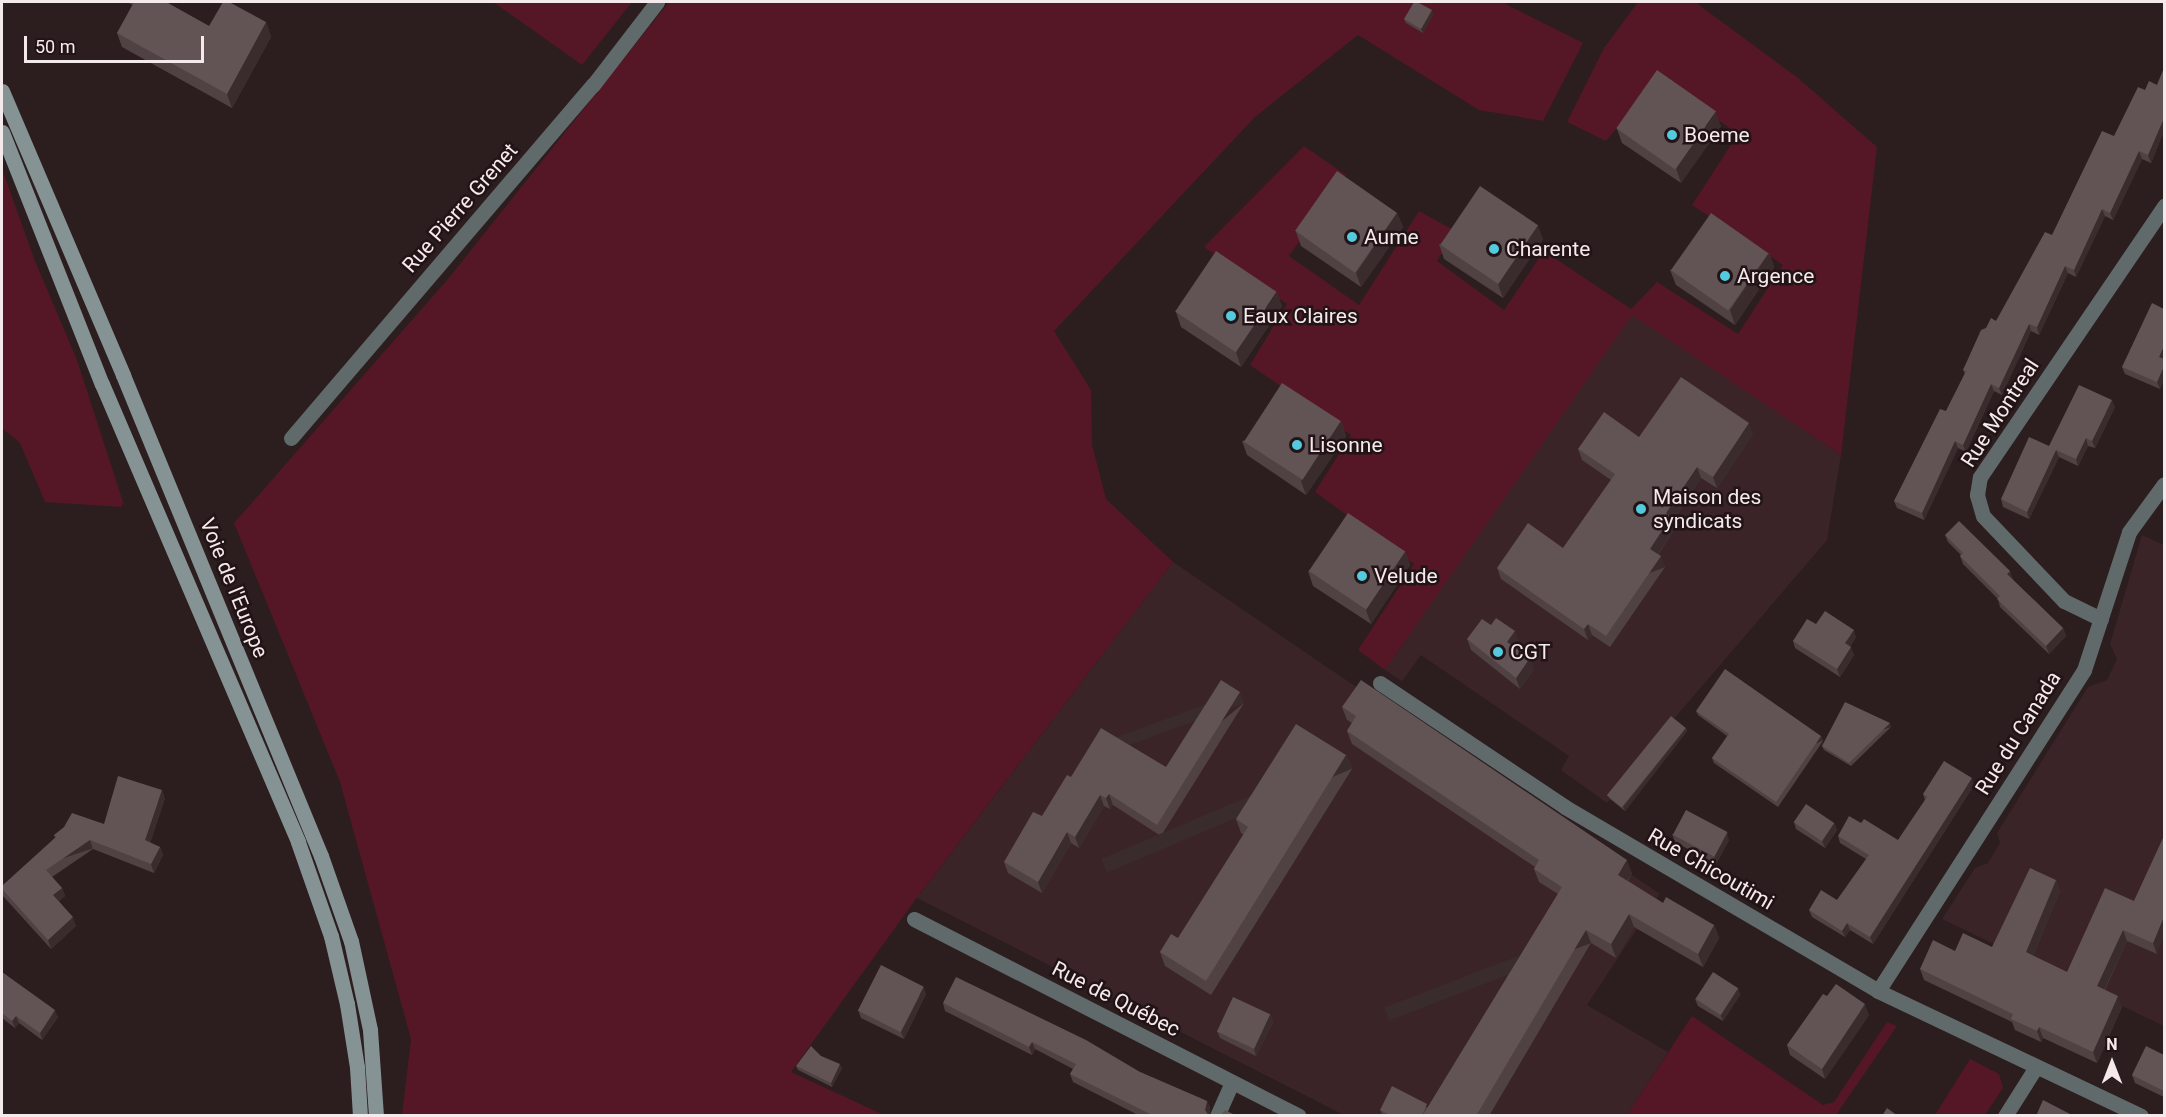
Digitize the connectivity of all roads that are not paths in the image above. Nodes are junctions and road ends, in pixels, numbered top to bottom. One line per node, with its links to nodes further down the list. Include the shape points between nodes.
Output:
1 (657, 2): 5 (street, Rue Pierre Grenet, via 593,85)
2 (2, 91): 14 (main road, Voie de l'Europe, via 321,856 351,941 370,1030)
3 (2, 132): 13 (main road, Voie de l'Europe, via 102,384 298,842 331,936 347,1004)
4 (2164, 206): 7 (street, Rue Montreal, via 1980,477 1977,495 1983,516 2064,601)
5 (291, 438)
6 (2164, 484): 7 (street, Rue du Canada, via 2129,532)
7 (2101, 620): 10 (street, Rue du Canada, via 2084,670)
8 (1380, 683): 10 (street, Rue Chicoutimi, via 1564,807)
9 (914, 919): 12 (street, Rue de Québec)
10 (1878, 991): 11 (street, Rue Chicoutimi)
11 (2036, 1067): 17 (street); 18 (street, Rue Chicoutimi)
12 (1232, 1083): 15 (street); 16 (street, Rue de Québec)
13 (360, 1116)
14 (376, 1116)
15 (1217, 1116)
16 (1299, 1116)
17 (2005, 1116)
18 (2142, 1116)

